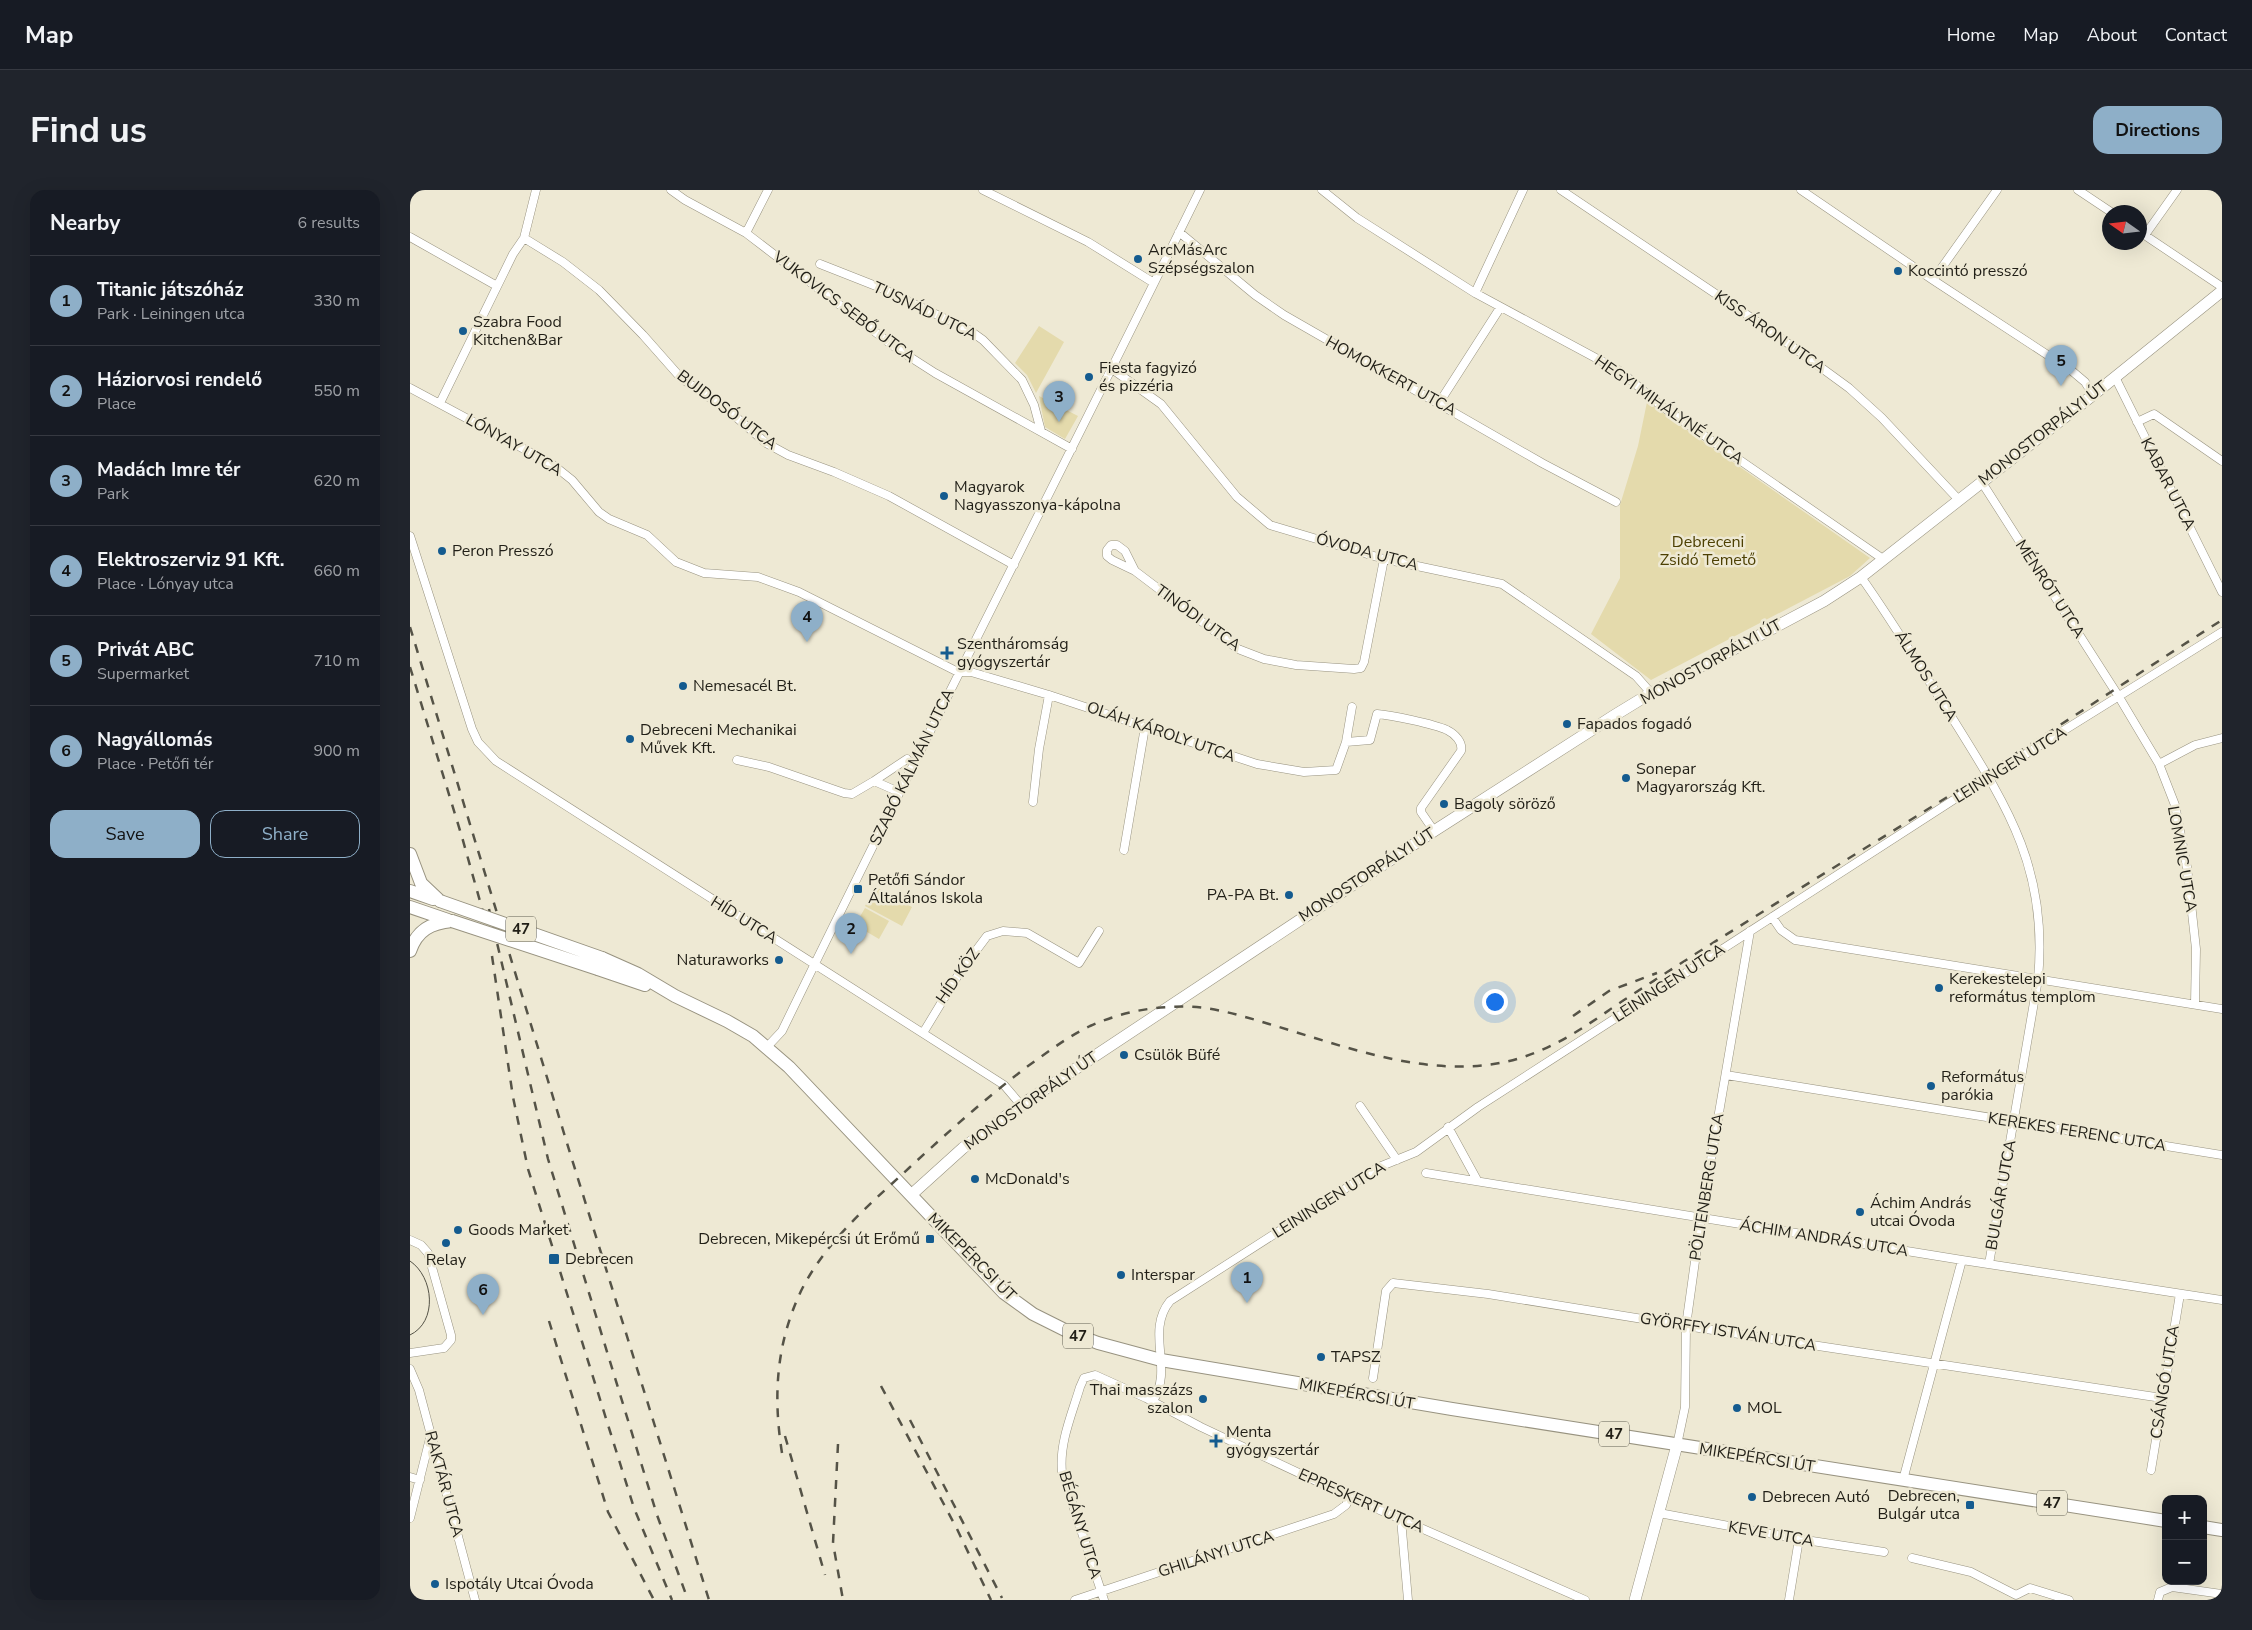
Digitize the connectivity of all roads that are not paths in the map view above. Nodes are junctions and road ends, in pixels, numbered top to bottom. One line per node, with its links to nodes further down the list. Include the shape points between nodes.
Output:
1 (536, 190): 21 (street)
2 (671, 190): 18 (street, VUKOVICS SEBŐ UTCA)
3 (768, 190): 18 (street)
4 (983, 190): 24 (street, via 1088,242)
5 (1200, 190): 17 (street, SZABÓ KÁLMÁN UTCA)
6 (1322, 190): 28 (street, HEGYI MIHÁLYNÉ UTCA, via 1357,218)
7 (1523, 190): 28 (street)
8 (1561, 190): 41 (street, KISS ÁRON UTCA, via 1849,388 1882,418)
9 (1801, 190): 14 (street)
10 (1817, 190): 14 (street)
11 (1997, 190): 23 (street)
12 (2078, 190): 15 (street)
13 (2177, 190): 16 (street)
14 (1812, 197): 23 (street)
15 (2102, 206)
16 (2147, 228)
17 (1179, 232): 24 (street, SZABÓ KÁLMÁN UTCA); 35 (street, HOMOKKERT UTCA, via 1268,305)
18 (746, 233): 37 (street, VUKOVICS SEBŐ UTCA, via 896,348)
19 (410, 237): 25 (street)
20 (2147, 237): 26 (street)
21 (524, 238): 25 (street); 46 (street, BUJDOSÓ UTCA, via 599,290 681,378 766,443 889,496)
22 (820, 264): 37 (street, TUSNÁD UTCA, via 881,288 983,340 1022,380)
23 (1933, 280): 33 (street, via 2072,371 2085,382)
24 (1154, 283): 30 (street, SZABÓ KÁLMÁN UTCA)
25 (497, 286): 34 (street)
26 (2222, 287)
27 (2222, 291): 31 (street, MONOSTORPÁLYI ÚT)
28 (1475, 293): 29 (street, HEGYI MIHÁLYNÉ UTCA)
29 (1500, 308): 35 (street); 45 (street, HEGYI MIHÁLYNÉ UTCA, via 1620,371 1660,405)
30 (1112, 369): 38 (street, SZABÓ KÁLMÁN UTCA); 44 (street, ÓVODA UTCA, via 1161,404 1237,498 1270,525)
31 (2115, 377): 33 (street, MONOSTORPÁLYI ÚT); 36 (street, KABAR UTCA)
32 (410, 388): 34 (street, LÓNYAY UTCA)
33 (2093, 395): 40 (street, MONOSTORPÁLYI ÚT)
34 (440, 403): 51 (street, LÓNYAY UTCA, via 552,464 572,480 599,512 647,535 676,562 704,573 758,577 791,588)
35 (1439, 403): 42 (street, HOMOKKERT UTCA)
36 (2137, 422): 39 (street, via 2154,414); 49 (street, KABAR UTCA)
37 (1042, 431): 38 (street, VUKOVICS SEBŐ UTCA)
38 (1072, 449): 46 (street, SZABÓ KÁLMÁN UTCA)
39 (2222, 461)
40 (1981, 481): 41 (street, MONOSTORPÁLYI ÚT); 54 (street, MÉNRÓT UTCA)
41 (1958, 500): 45 (street, MONOSTORPÁLYI ÚT)
42 (1616, 502)
43 (410, 536): 78 (street, HÍD UTCA, via 472,729 486,752 508,770)
44 (1384, 559): 47 (street, TINÓDI UTCA, via 1364,662 1361,668 1354,669 1296,666 1238,649); 52 (street, ÓVODA UTCA, via 1502,584 1636,676)
45 (1883, 559): 48 (street, MONOSTORPÁLYI ÚT)
46 (1014, 565): 51 (street, SZABÓ KÁLMÁN UTCA)
47 (1135, 571)
48 (1861, 577): 52 (street, MONOSTORPÁLYI ÚT, via 1824,601); 62 (street, ÁLMOS UTCA)
49 (2222, 592)
50 (2222, 632): 54 (street, LEININGEN UTCA)
51 (958, 672): 53 (street, OLÁH KÁROLY UTCA, via 971,672); 64 (street, SZABÓ KÁLMÁN UTCA)
52 (1651, 693): 66 (street, MONOSTORPÁLYI ÚT)
53 (1049, 695): 56 (street, OLÁH KÁROLY UTCA); 65 (street)
54 (2119, 696): 61 (street, LOMNIC UTCA); 62 (street, LEININGEN UTCA)
55 (1352, 707): 58 (street, OLÁH KÁROLY UTCA)
56 (1145, 727): 58 (street, OLÁH KÁROLY UTCA, via 1235,758 1291,770 1336,770); 67 (street)
57 (2222, 738): 61 (street, via 2195,745)
58 (1346, 742): 66 (street, via 1370,740 1377,714 1445,729 1461,742 1462,751 1421,808)
59 (907, 759): 63 (street)
60 (737, 760): 63 (street, via 769,767 844,793 852,794)
61 (2159, 764): 80 (street, LOMNIC UTCA, via 2175,805 2186,867 2196,949)
62 (1989, 777): 72 (street, LEININGEN UTCA); 79 (street, BULGÁR UTCA, via 2028,860 2040,924)
63 (874, 781): 64 (street)
64 (899, 792): 78 (street, SZABÓ KÁLMÁN UTCA)
65 (1033, 802)
66 (1434, 831): 85 (street, MONOSTORPÁLYI ÚT)
67 (1124, 850)
68 (410, 854): 70 (main road, via 421,883)
69 (410, 891): 70 (main road, 47)
70 (440, 901): 77 (main road, 47, bridge)
71 (410, 907): 73 (main road, 47)
72 (1772, 917): 75 (street, LEININGEN UTCA); 79 (street, via 1781,930 1795,940)
73 (452, 921): 76 (main road, via 424,929); 77 (main road, 47, bridge)
74 (1099, 931): 82 (street, HÍD KÖZ, via 1079,963 1027,933 1003,931 987,936 960,972)
75 (1750, 931): 84 (street, PÖLTENBERG UTCA); 88 (street, LEININGEN UTCA)
76 (410, 951)
77 (600, 964): 83 (main road, MIKEPÉRCSI ÚT / 47, via 638,974 727,1021)
78 (814, 965): 82 (street, HÍD UTCA); 83 (street, SZABÓ KÁLMÁN UTCA, via 782,1031)
79 (2038, 979): 80 (street); 87 (street, BULGÁR UTCA)
80 (2195, 1004): 81 (street)
81 (2222, 1009)
82 (923, 1033): 85 (street, HÍD UTCA, via 1004,1085)
83 (767, 1047): 93 (main road, MIKEPÉRCSI ÚT / 47)
84 (1726, 1075): 87 (street, KEREKES FERENC UTCA); 94 (street, PÖLTENBERG UTCA)
85 (1022, 1105): 93 (street, MONOSTORPÁLYI ÚT, via 963,1148)
86 (1360, 1106): 90 (street)
87 (2014, 1122): 89 (street, KEREKES FERENC UTCA); 97 (street, BULGÁR UTCA)
88 (1448, 1127): 90 (street, LEININGEN UTCA, via 1416,1152); 92 (street)
89 (2222, 1155)
90 (1397, 1160): 102 (street, LEININGEN UTCA, via 1378,1167 1170,1301 1161,1314 1159,1324)
91 (1426, 1172): 92 (street, ÁCHIM ANDRÁS UTCA)
92 (1477, 1180): 94 (street, ÁCHIM ANDRÁS UTCA)
93 (911, 1195): 102 (main road, MIKEPÉRCSI ÚT / 47, via 1004,1292 1034,1314 1098,1343)
94 (1701, 1218): 96 (street, ÁCHIM ANDRÁS UTCA); 100 (street, PÖLTENBERG UTCA)
95 (410, 1240): 101 (street, via 428,1253 451,1335 444,1348)
96 (1962, 1260): 97 (street, ÁCHIM ANDRÁS UTCA); 103 (street, BULGÁR UTCA)
97 (1989, 1264): 98 (street, ÁCHIM ANDRÁS UTCA)
98 (2180, 1294): 99 (street, ÁCHIM ANDRÁS UTCA); 106 (street, CSÁNGÓ UTCA)
99 (2222, 1300)
100 (1686, 1326): 103 (street, GYÖRFFY ISTVÁN UTCA); 105 (street, GYÖRFFY ISTVÁN UTCA, via 1488,1294 1393,1283 1386,1291); 109 (street, PÖLTENBERG UTCA, via 1685,1407)
101 (410, 1353)
102 (1161, 1360): 107 (street, via 1162,1375); 109 (main road, MIKEPÉRCSI ÚT / 47)
103 (1936, 1364): 106 (street, GYÖRFFY ISTVÁN UTCA); 113 (street, BULGÁR UTCA)
104 (410, 1369): 108 (street, RAKTÁR UTCA, via 419,1390)
105 (1373, 1378)
106 (2162, 1398): 110 (street, CSÁNGÓ UTCA)
107 (1153, 1401): 114 (street, EPRESKERT UTCA, via 1201,1427); 125 (street, BÉGÁNY UTCA, via 1101,1376 1089,1375 1080,1387 1062,1449 1062,1472)
108 (430, 1436): 112 (street); 127 (street, RAKTÁR UTCA)
109 (1677, 1444): 113 (main road, MIKEPÉRCSI ÚT / 47); 115 (street)
110 (2151, 1470)
111 (410, 1477): 112 (street)
112 (420, 1480): 116 (street)
113 (1903, 1480): 118 (main road, MIKEPÉRCSI ÚT / 47)
114 (1350, 1496): 117 (street, EPRESKERT UTCA); 125 (street, GHILÁNYI UTCA, via 1346,1505 1334,1514 1167,1570)
115 (1659, 1513): 121 (street, KEVE UTCA); 131 (street)
116 (410, 1518)
117 (1401, 1519): 129 (street); 130 (street, EPRESKERT UTCA)
118 (2162, 1520)
119 (2207, 1528): 120 (main road)
120 (2222, 1530)
121 (1799, 1539): 122 (street, KEVE UTCA); 132 (street)
122 (1884, 1552)
123 (1912, 1558): 126 (street, via 1970,1572)
124 (2222, 1594): 134 (street, via 2172,1587 2160,1592)
125 (1102, 1596): 128 (street, GHILÁNYI UTCA)
126 (2016, 1598): 133 (street, via 2030,1588)
127 (475, 1600)
128 (1075, 1600)
129 (1408, 1600)
130 (1585, 1600)
131 (1635, 1600)
132 (1789, 1600)
133 (2069, 1600)
134 (2158, 1600)

